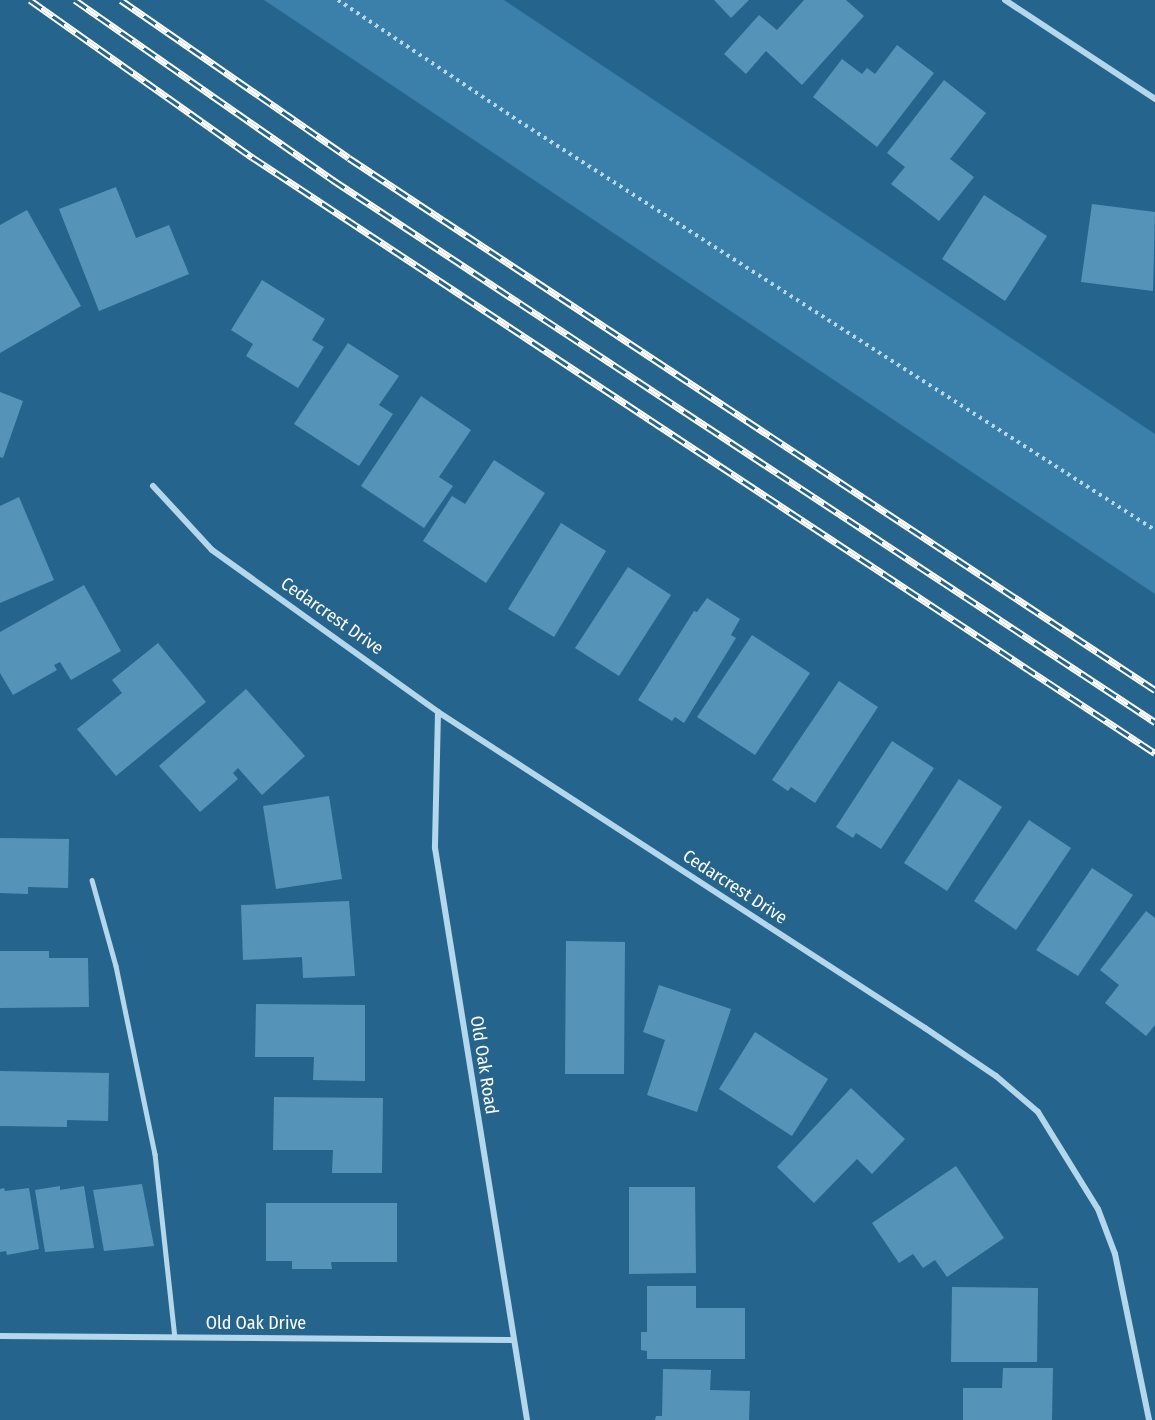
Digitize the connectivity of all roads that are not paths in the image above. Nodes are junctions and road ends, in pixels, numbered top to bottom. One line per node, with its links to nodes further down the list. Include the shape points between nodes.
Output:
1 (1005, 0): 2 (street)
2 (1155, 99)
3 (153, 486): 4 (street, Cedarcrest Drive, via 212,550)
4 (438, 712): 8 (street, Old Oak Road, via 435,848); 10 (street, Cedarcrest Drive, via 934,1034 996,1076 1038,1112 1094,1200 1115,1254)
5 (92, 880): 7 (lane, via 116,966 155,1154)
6 (0, 1336): 7 (street, Old Oak Drive)
7 (175, 1338): 8 (street, Old Oak Drive)
8 (512, 1340): 9 (street, Old Oak Road)
9 (528, 1420)
10 (1149, 1420)

